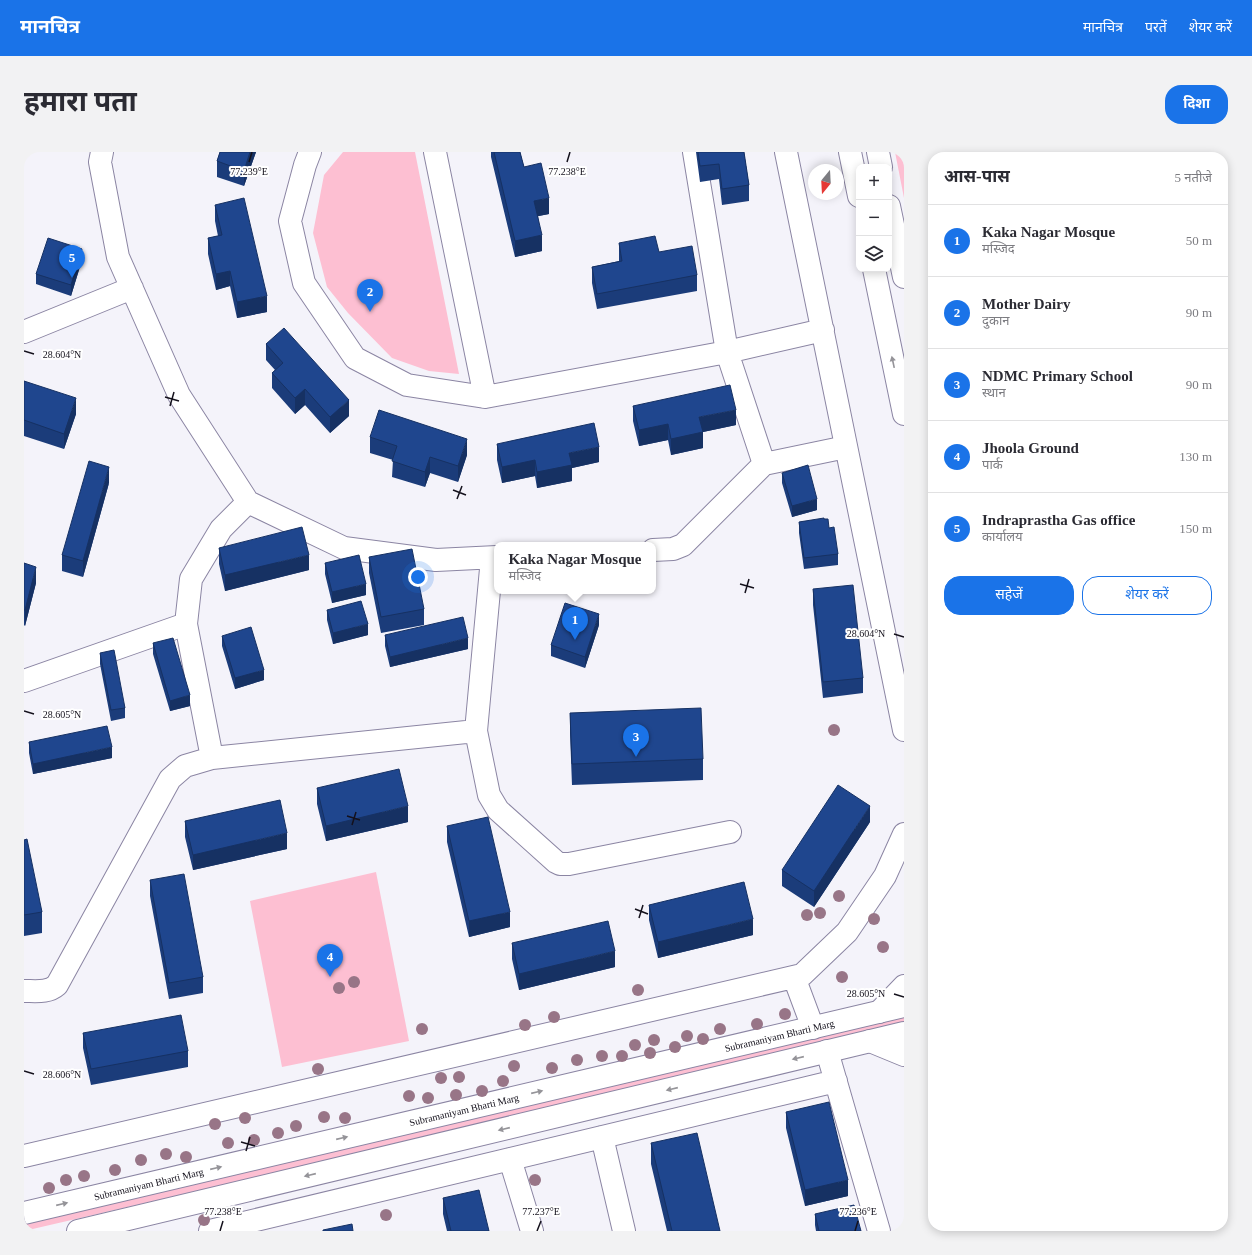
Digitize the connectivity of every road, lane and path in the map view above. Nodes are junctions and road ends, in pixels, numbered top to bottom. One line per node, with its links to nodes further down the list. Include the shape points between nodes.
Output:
1 (102, 152): 13 (street, via 100,162 118,257)
2 (310, 152): 17 (street, via 290,221 304,283 355,358 407,385)
3 (435, 152): 17 (street)
4 (694, 152): 16 (street)
5 (786, 152): 14 (street)
6 (850, 152): 9 (street)
7 (878, 152): 8 (street)
8 (880, 164)
9 (856, 181)
10 (892, 220): 12 (street)
11 (875, 272): 18 (street, one-way to 11)
12 (904, 277)
13 (132, 288): 15 (street); 21 (street, via 179,395)
14 (822, 330): 16 (street); 19 (street)
15 (24, 332)
16 (727, 352): 17 (street); 20 (street)
17 (485, 397)
18 (904, 414)
19 (846, 446): 20 (street); 26 (street)
20 (764, 464): 22 (street, via 683,545 673,549)
21 (248, 502): 23 (street, via 344,548 436,560); 24 (street, via 221,530 191,579)
22 (656, 550)
23 (494, 558): 27 (street)
24 (186, 624): 25 (street); 28 (street)
25 (24, 681)
26 (904, 730)
27 (476, 731): 28 (street); 29 (street, via 489,795 493,803 560,864)
28 (212, 758): 33 (street, via 185,766 170,779 58,985 48,991)
29 (730, 832)
30 (904, 834): 31 (street, via 885,876 847,932 802,975)
31 (794, 977): 36 (street); 43 (street)
32 (904, 986): 35 (street)
33 (24, 991)
34 (904, 1006): 35 (street, Subramaniyam Bharti Marg)
35 (879, 1012): 36 (street, Subramaniyam Bharti Marg)
36 (813, 1028): 45 (street, Subramaniyam Bharti Marg, one-way to 36)
37 (904, 1033): 38 (street)
38 (870, 1041): 39 (street); 40 (street)
39 (827, 1051): 41 (street); 47 (street, one-way to 47)
40 (904, 1055)
41 (836, 1081): 42 (street); 51 (street)
42 (602, 1137): 44 (street); 50 (street)
43 (24, 1156)
44 (510, 1159): 46 (street); 49 (street)
45 (24, 1213)
46 (256, 1226): 48 (street)
47 (78, 1231)
48 (210, 1231)
49 (532, 1231)
50 (624, 1231)
51 (878, 1231)

